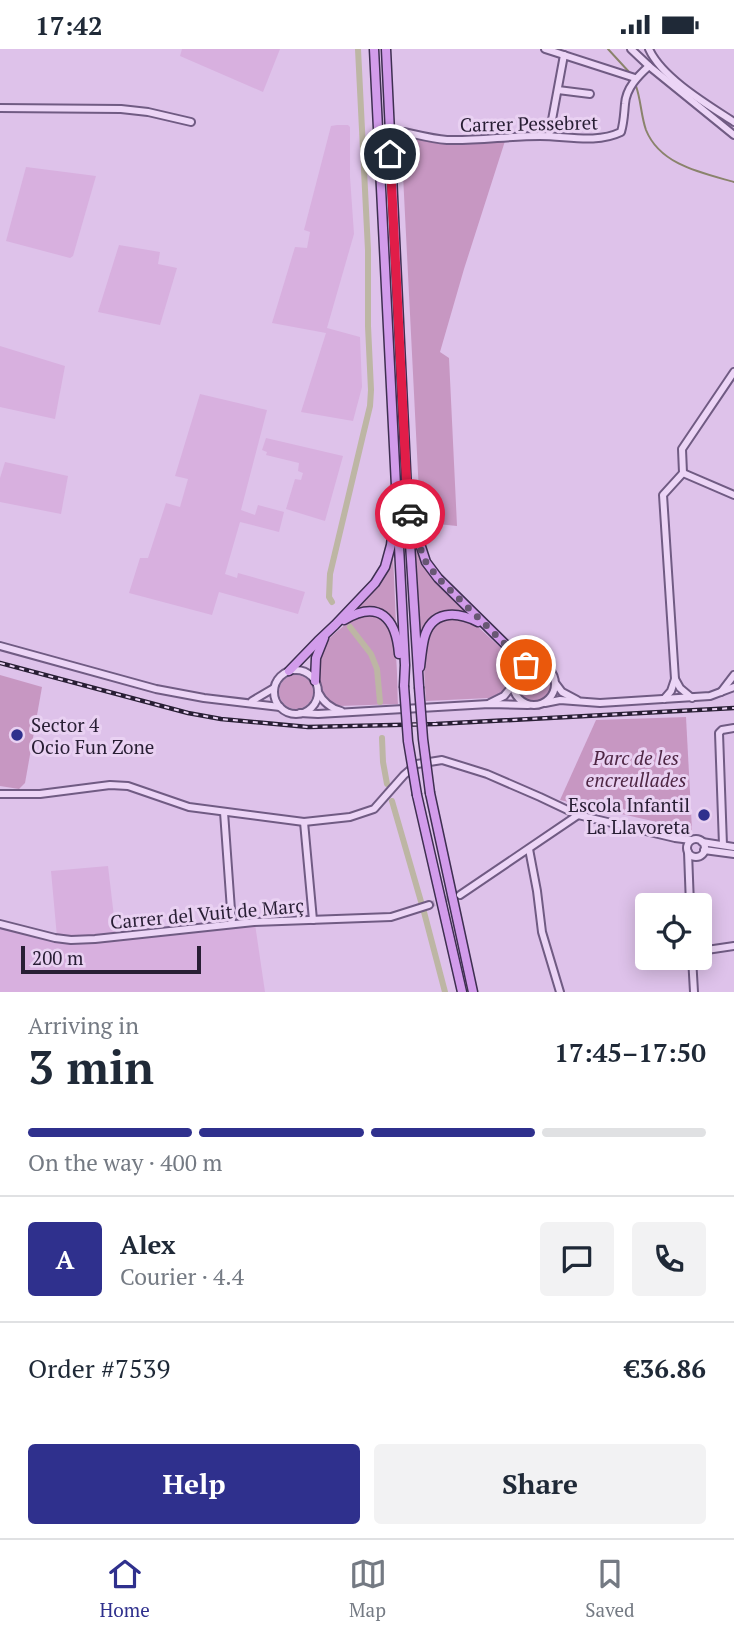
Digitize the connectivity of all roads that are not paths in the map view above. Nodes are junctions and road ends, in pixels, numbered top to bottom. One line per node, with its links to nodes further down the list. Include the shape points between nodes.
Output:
1 (374, 49): 23 (main road)
2 (386, 49): 22 (main road)
3 (545, 49): 6 (street)
4 (631, 49): 7 (street)
5 (649, 49): 13 (street, via 665,71)
6 (565, 55): 8 (street); 9 (street)
7 (649, 66): 8 (street); 17 (street)
8 (635, 78): 18 (street, Carrer Pessebret, via 625,100 621,132 610,137)
9 (558, 90): 10 (street); 18 (street)
10 (590, 94)
11 (0, 108): 14 (street, via 111,108)
12 (734, 114): 13 (street)
13 (725, 116): 15 (street)
14 (191, 122)
15 (734, 122)
16 (404, 132): 18 (street, Carrer Pessebret, via 450,140)
17 (734, 135)
18 (549, 136)
19 (734, 372): 20 (street, via 682,449)
20 (683, 473): 21 (street); 33 (street, via 663,495)
21 (734, 495)
22 (408, 511): 25 (main road, via 426,562); 38 (main road)
23 (397, 512): 24 (main road, via 385,567); 37 (main road)
24 (335, 625): 26 (main road); 37 (main road, via 361,612 385,617 397,635)
25 (485, 626): 27 (main road); 38 (main road, via 458,614 433,623 424,637)
26 (328, 633): 30 (main road); 34 (main road, via 318,650)
27 (505, 644): 29 (main road); 31 (main road)
28 (0, 646): 46 (street, via 156,689)
29 (532, 663): 31 (street); 35 (street, via 551,671)
30 (289, 671): 34 (street, via 307,673); 40 (street, via 279,677)
31 (516, 674): 36 (street)
32 (734, 675): 42 (street)
33 (675, 679): 43 (street); 44 (street)
34 (315, 681): 41 (street)
35 (555, 684): 45 (street); 47 (street)
36 (513, 685): 48 (street); 49 (street, via 517,697)
37 (404, 686): 77 (main road, bridge, via 417,795)
38 (419, 687): 78 (main road, bridge, via 430,793)
39 (734, 687): 42 (street)
40 (274, 688): 46 (street); 50 (street)
41 (318, 691): 51 (street, via 330,707); 52 (street, via 313,705)
42 (720, 693): 43 (street)
43 (692, 698): 44 (street)
44 (664, 699): 45 (street)
45 (579, 700): 47 (street)
46 (243, 703): 50 (street)
47 (545, 703): 49 (street)
48 (489, 704): 49 (street); 51 (street)
49 (528, 705)
50 (280, 707): 52 (street)
51 (346, 712): 52 (street)
52 (300, 713)
53 (734, 728): 61 (street, via 719,733)
54 (0, 795): 55 (street, via 128,786 189,807)
55 (224, 811): 57 (street); 73 (street)
56 (578, 815): 57 (street, via 484,773 442,760 417,764 374,809); 58 (street); 63 (street)
57 (304, 823): 71 (street)
58 (676, 838): 59 (street); 64 (street)
59 (691, 840): 60 (street); 64 (street)
60 (702, 842): 61 (street); 65 (street)
61 (723, 845): 62 (street)
62 (734, 847)
63 (529, 849): 69 (street); 79 (street, via 542,932)
64 (687, 851): 65 (street, via 695,857); 67 (street)
65 (702, 853): 66 (street); 67 (street)
66 (734, 854)
67 (688, 869): 68 (street)
68 (689, 893)
69 (460, 895)
70 (429, 905): 71 (street, Carrer del Vuit de Març, via 391,916)
71 (313, 920): 73 (street, Carrer del Vuit de Març)
72 (0, 924): 73 (street, Carrer del Vuit de Març, via 71,940)
73 (232, 924)
74 (734, 947): 75 (street)
75 (712, 950)
76 (693, 970): 80 (street)
77 (461, 992)
78 (474, 992)
79 (560, 992)
80 (694, 992)

